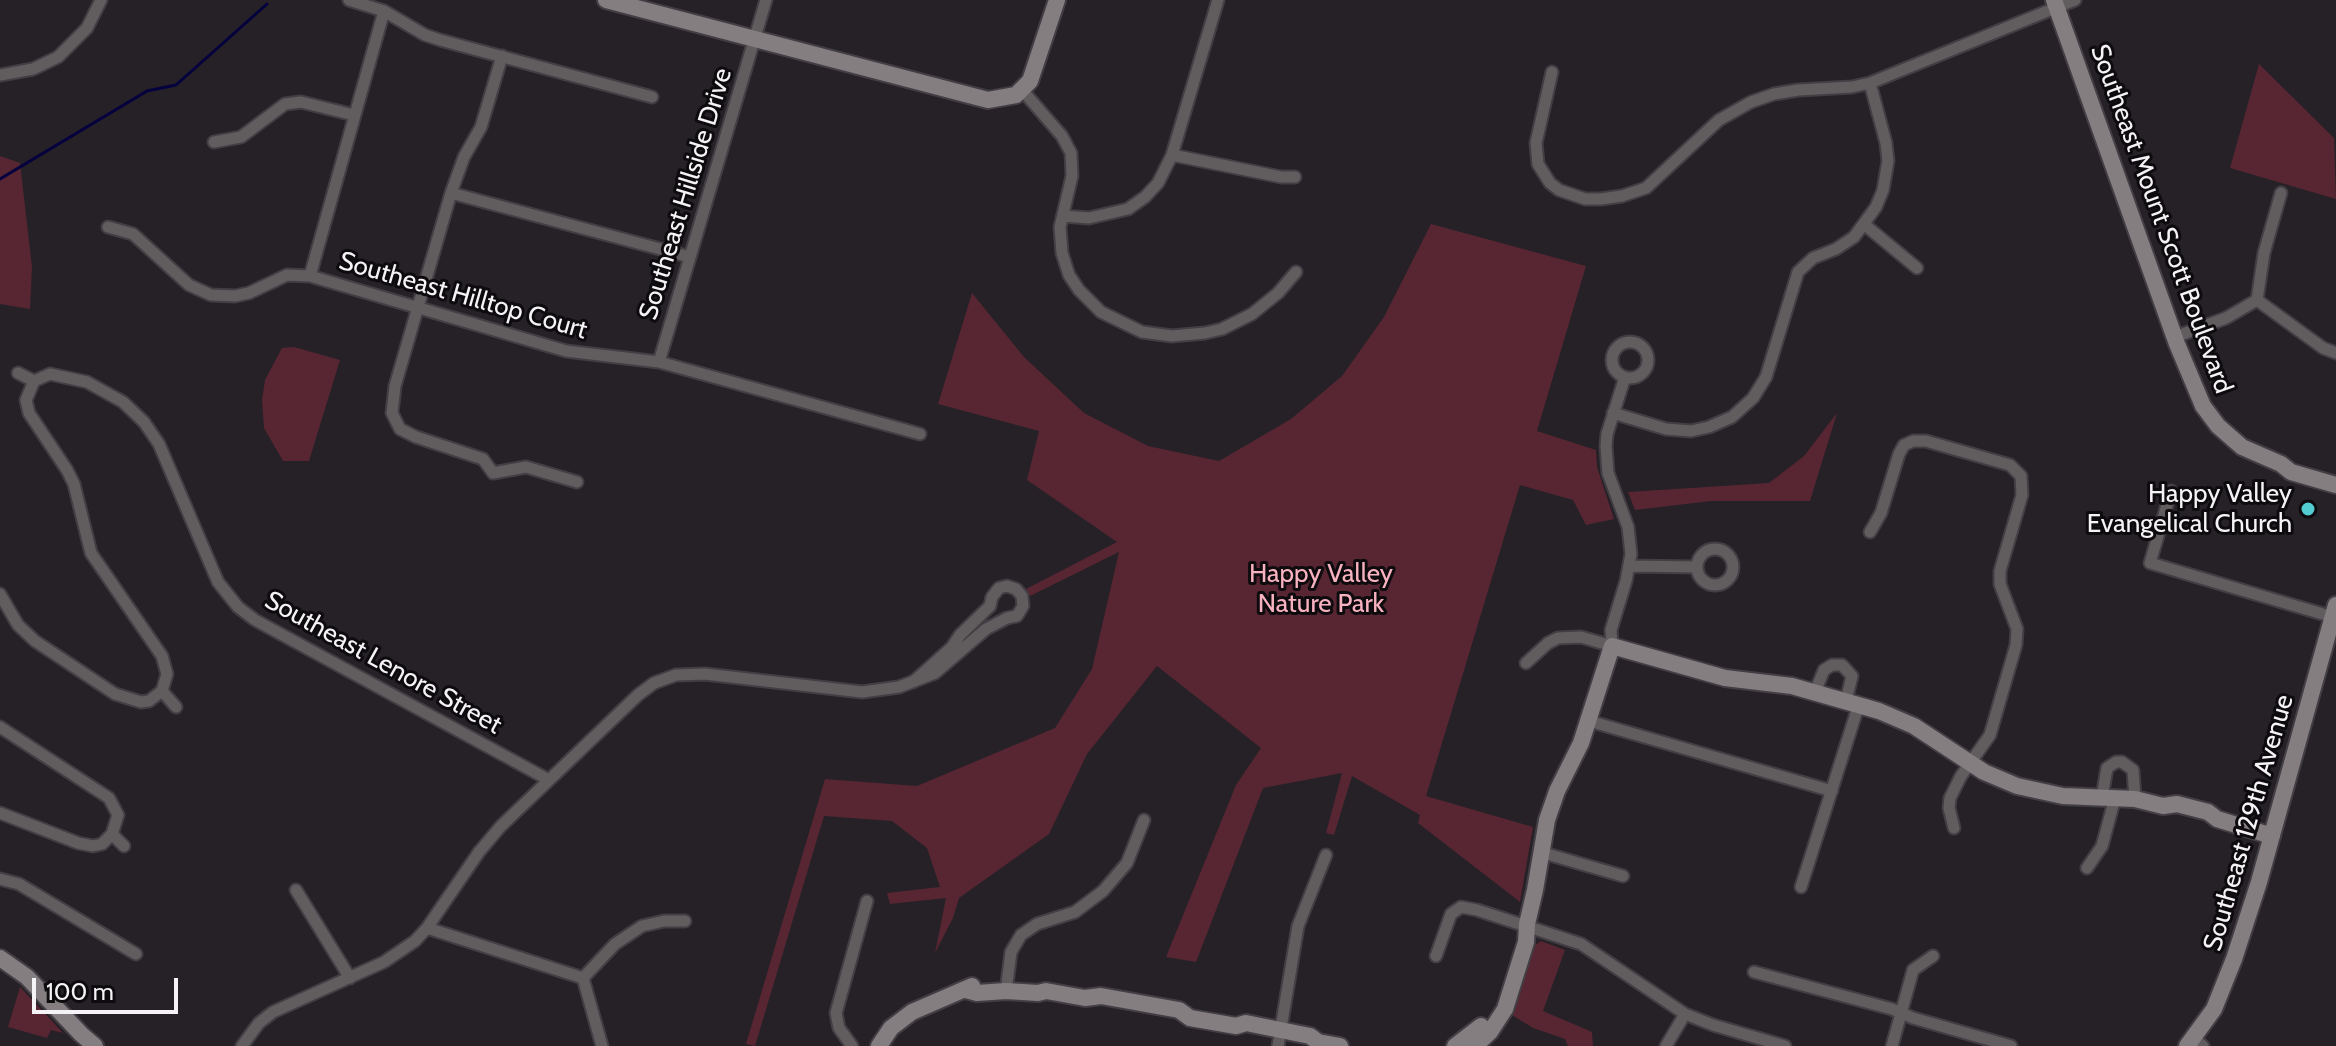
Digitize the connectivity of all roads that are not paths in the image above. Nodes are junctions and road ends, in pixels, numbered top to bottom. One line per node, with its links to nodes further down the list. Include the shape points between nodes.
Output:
1 (101, 0): 13 (street, via 87,28 58,57 33,69)
2 (349, 0): 9 (street)
3 (606, 0): 10 (street)
4 (766, 0): 10 (street, Southeast Hillside Drive)
5 (1057, 0): 15 (street)
6 (1218, 0): 19 (street)
7 (2075, 0): 8 (street)
8 (2056, 4): 14 (street); 32 (street, Southeast Mount Scott Boulevard)
9 (384, 11): 11 (street, via 425,35); 17 (street)
10 (756, 39): 15 (street, via 973,97 999,100); 26 (street, Southeast Hillside Drive)
11 (502, 56): 16 (street); 21 (street, via 481,127)
12 (1552, 72): 14 (street, via 1536,143 1538,164 1559,190 1585,199 1646,188 1719,120 1751,102 1798,90)
13 (0, 75)
14 (1870, 83): 24 (street, via 1888,161 1883,190)
15 (1023, 91): 23 (street, via 1071,153)
16 (652, 97)
17 (354, 115): 18 (street, via 301,102 285,104 241,137); 29 (street)
18 (214, 142)
19 (1172, 155): 20 (street); 23 (street, via 1158,183 1133,206 1101,216)
20 (1295, 177)
21 (451, 193): 26 (street); 31 (street)
22 (2281, 193): 30 (street)
23 (1063, 216): 28 (street, via 1062,253 1079,290 1101,312 1142,332 1188,335 1222,329 1252,314)
24 (1865, 225): 27 (street); 38 (street, via 1798,272 1766,377 1732,417 1709,427 1680,430)
25 (108, 227): 29 (street, Southeast Hilltop Court, via 133,234 189,285 211,295 235,296 287,275)
26 (690, 257): 34 (street, Southeast Hillside Drive)
27 (1917, 268)
28 (1296, 272)
29 (310, 276): 31 (street, Southeast Hilltop Court)
30 (2257, 300): 32 (street); 33 (street)
31 (418, 307): 34 (street, Southeast Hilltop Court, via 566,351); 42 (street, via 392,396 392,413 400,429 483,459 493,473 526,467)
32 (2175, 337): 40 (street, Southeast Mount Scott Boulevard, via 2211,417 2242,447)
33 (2336, 353)
34 (659, 362): 39 (street, Southeast Hilltop Court)
35 (18, 373): 37 (street, Southeast Lenore Street)
36 (1625, 377): 38 (street)
37 (34, 381): 53 (street, via 26,400 29,413 74,484 91,553 162,656 167,674); 60 (street, Southeast Lenore Street, via 50,374 87,382 123,402 144,422 166,456 218,582 246,613)
38 (1613, 413): 46 (street, via 1607,434 1608,473 1628,527)
39 (920, 434)
40 (2281, 464): 41 (street, Southeast Mount Scott Boulevard); 43 (street, Southeast Mount Scott Boulevard)
41 (2336, 475)
42 (577, 482)
43 (2336, 485)
44 (2171, 491): 49 (street, via 2150,563)
45 (1870, 532): 59 (street, via 1899,454 1913,441 2010,465 2021,476 2022,495 2000,571 2017,629 2016,645 1990,735)
46 (1630, 566): 47 (street); 50 (street, via 1611,630)
47 (1696, 567)
48 (0, 594): 53 (street, via 18,625 35,641 115,694 141,702)
49 (2334, 611): 68 (street, Southeast 129th Avenue)
50 (1612, 646): 51 (street, via 1581,637 1558,638); 54 (street, via 1725,678); 57 (street)
51 (1526, 663)
52 (913, 682): 52 (street, via 935,673 986,629 1017,616 1022,596 1016,589 999,588 990,606); 60 (street, via 862,692 676,675 638,695)
53 (162, 691): 56 (street)
54 (1815, 692): 55 (street); 55 (street, via 1824,670 1842,665 1852,676)
55 (1852, 703): 59 (street, via 1914,726); 61 (street)
56 (176, 707)
57 (1589, 721): 61 (street); 70 (street, via 1552,805)
58 (0, 727): 67 (street, via 109,798 118,815)
59 (1971, 764): 62 (street, via 2033,791); 66 (street, via 1950,798)
60 (549, 780): 80 (street, via 479,852)
61 (1832, 791): 75 (street)
62 (2109, 798): 63 (street); 63 (street, via 2104,773 2116,762 2133,770); 72 (street, via 2102,846)
63 (2135, 799): 68 (street)
64 (0, 813): 67 (street, via 87,846 97,846)
65 (1144, 820): 88 (street, via 1127,863 1103,891 1075,912 1021,935 1011,952)
66 (1954, 828)
67 (112, 834): 69 (street)
68 (2272, 836): 93 (street, Southeast 129th Avenue, via 2227,980)
69 (124, 846)
70 (1540, 852): 73 (street); 79 (street)
71 (1326, 855): 92 (street, via 1298,926)
72 (2087, 868)
73 (1623, 876)
74 (0, 879): 81 (street, via 19,884)
75 (1801, 887)
76 (296, 890): 86 (street)
77 (867, 901): 97 (street, via 836,1013)
78 (685, 921): 87 (street, via 642,926 615,944)
79 (1527, 924): 82 (street, via 1461,907 1448,918); 90 (street, via 1600,954); 101 (street, via 1515,938 1489,1015); 102 (street, via 1505,1009)
80 (427, 928): 86 (street, via 395,956); 87 (street)
81 (136, 954)
82 (1436, 956)
83 (1933, 956): 89 (street, via 1913,970)
84 (0, 958): 94 (street, via 27,977)
85 (1754, 972): 89 (street)
86 (350, 978): 95 (street, via 273,1012)
87 (583, 978): 96 (street)
88 (1006, 986): 91 (street, via 977,993 966,990 924,1005); 92 (street, via 1153,1005)
89 (1901, 1013): 105 (street); 106 (street)
90 (1685, 1014): 103 (street); 104 (street)
91 (891, 1028): 98 (street); 99 (street)
92 (1280, 1038): 100 (street)
93 (2195, 1043)
94 (95, 1046)
95 (242, 1046)
96 (602, 1046)
97 (852, 1046)
98 (866, 1046)
99 (879, 1046)
100 (1340, 1046)
101 (1455, 1046)
102 (1475, 1046)
103 (1666, 1046)
104 (1785, 1046)
105 (1892, 1046)
106 (2011, 1046)

